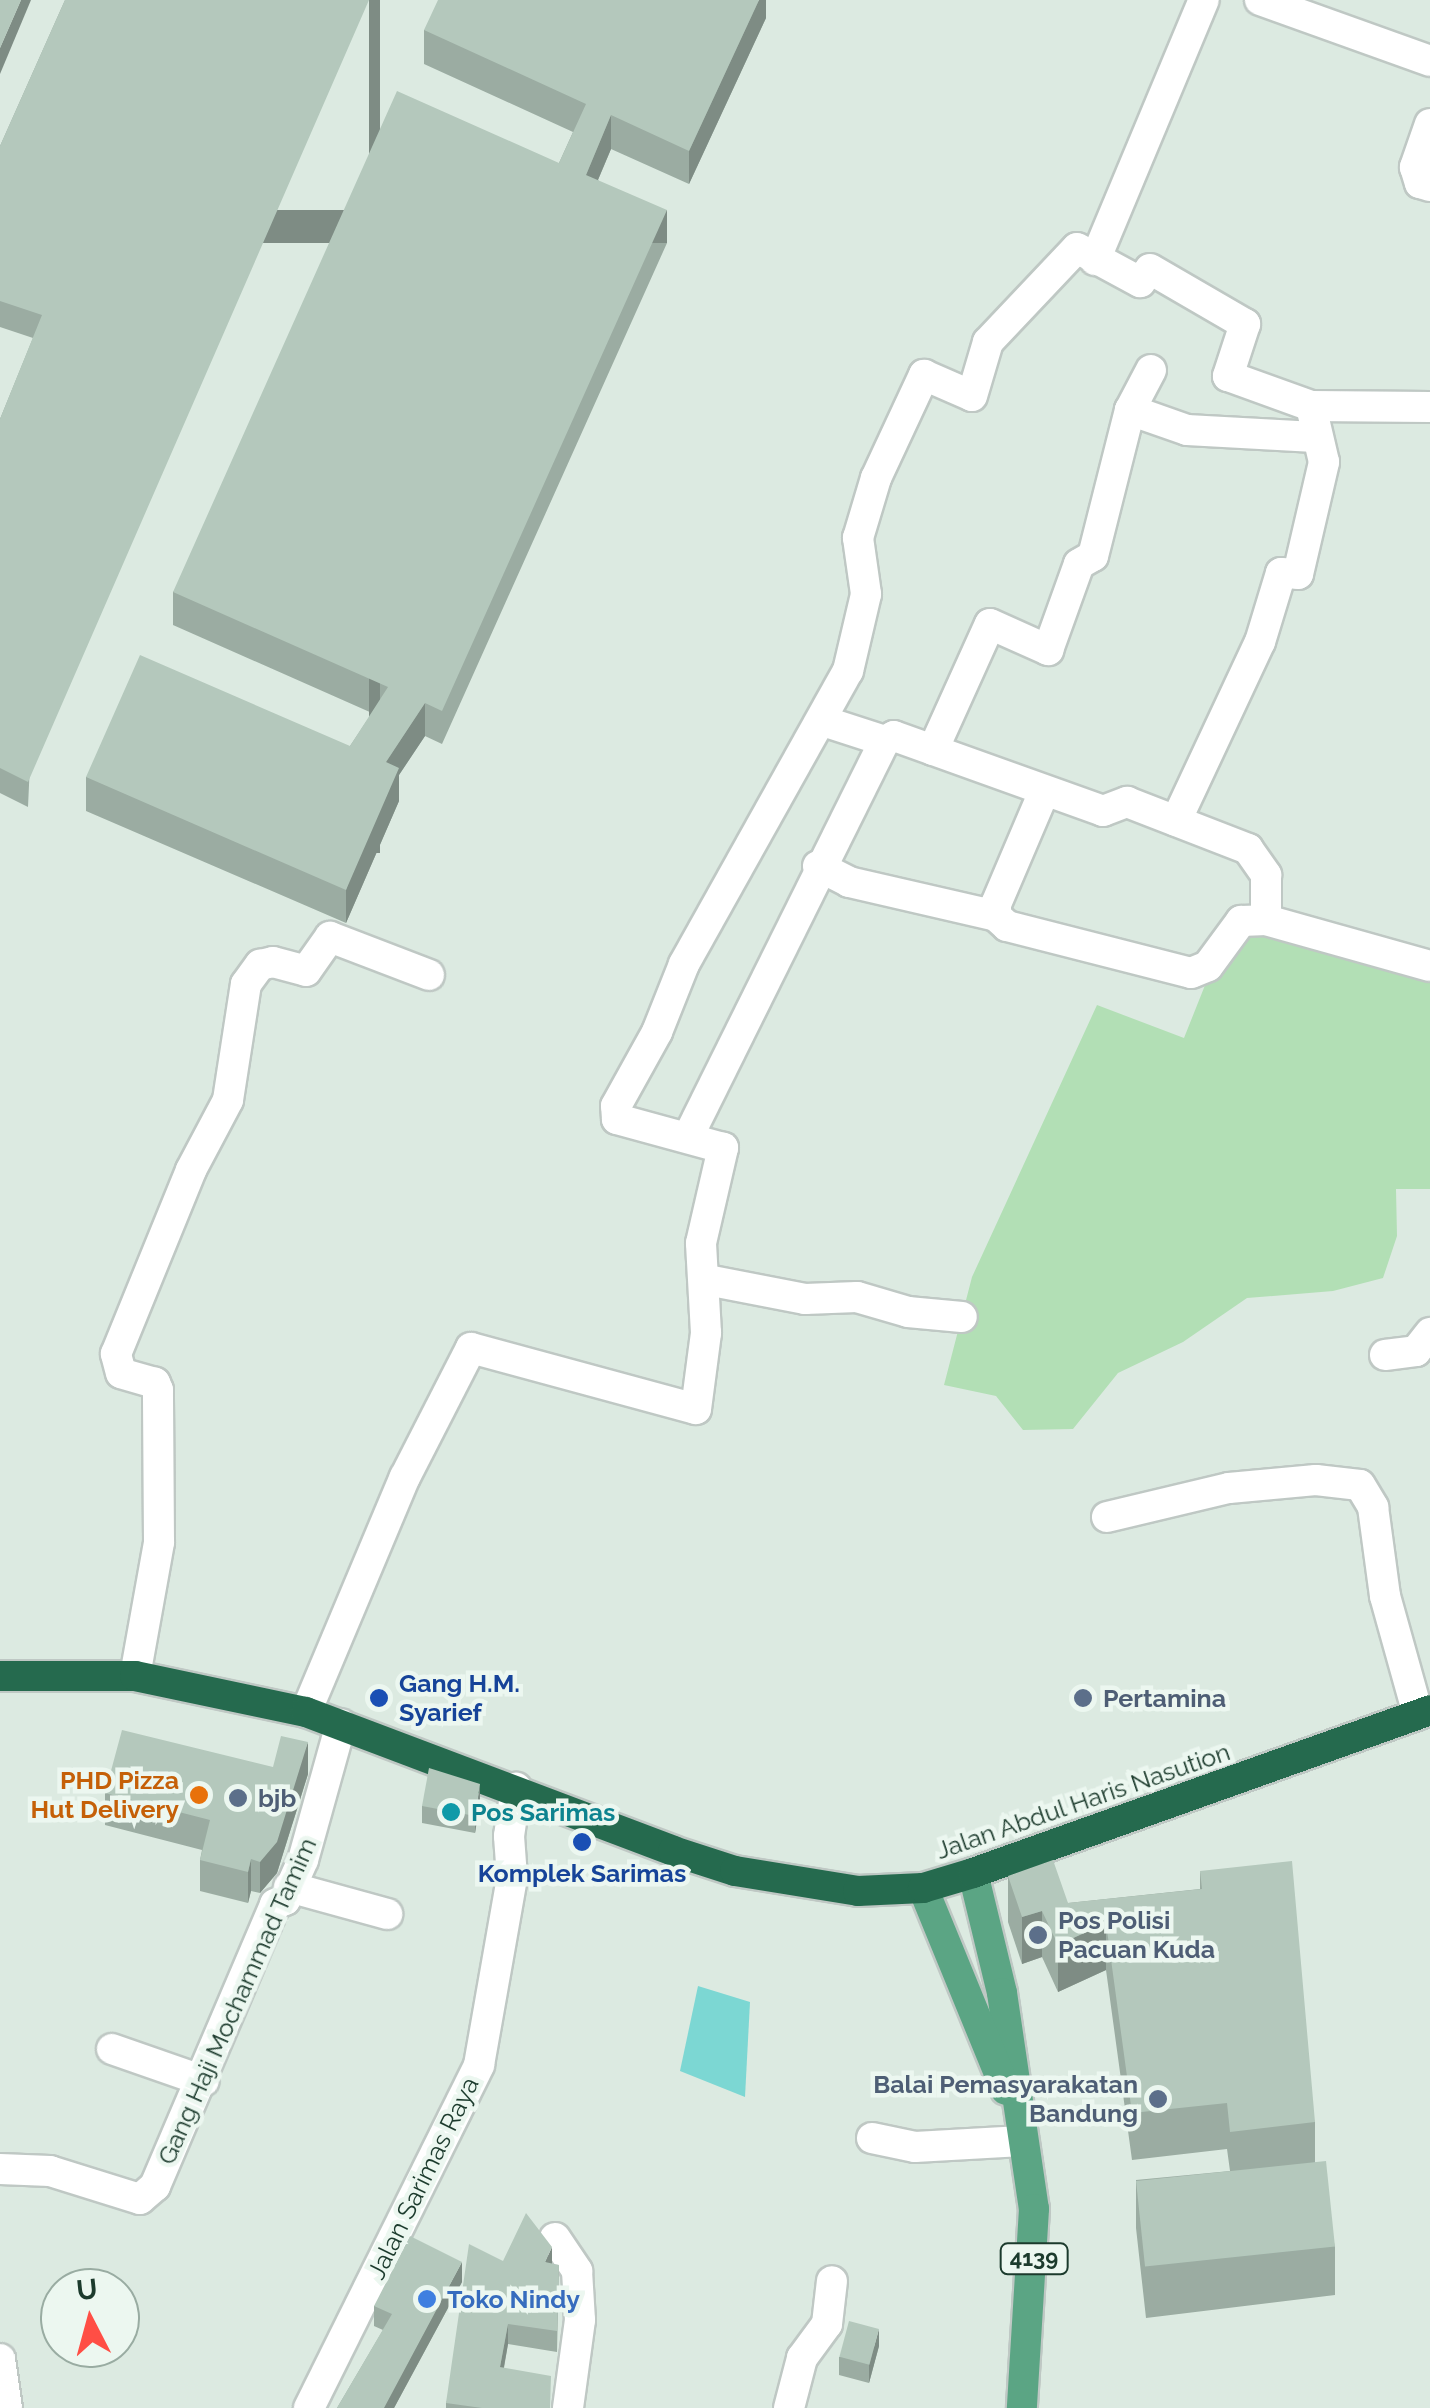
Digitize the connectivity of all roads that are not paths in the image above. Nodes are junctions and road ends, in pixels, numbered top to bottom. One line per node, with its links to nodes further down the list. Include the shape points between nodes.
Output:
1 (1204, 0): 6 (street)
2 (1260, 0): 3 (street)
3 (1430, 61)
4 (1430, 124): 5 (street, via 1416,168 1420,184)
5 (1430, 186)
6 (1095, 260): 8 (street, via 1140,282 1150,269 1244,324 1228,376); 12 (street, via 1077,248 988,342 972,396 924,375 876,478 858,538 866,594 848,671)
7 (1152, 370): 10 (street)
8 (1311, 406): 9 (street); 11 (street)
9 (1430, 407)
10 (1130, 410): 11 (street, via 1187,430); 14 (street, via 1093,556 1079,564 1048,650 990,624)
11 (1316, 437): 16 (street, via 1324,462 1321,487 1298,574 1281,573 1260,642)
12 (823, 721): 13 (street); 22 (street, via 684,964 658,1032 616,1106 617,1119)
13 (885, 740): 14 (street, via 894,736); 17 (street)
14 (933, 750): 15 (street)
15 (1044, 794): 16 (street, via 1103,811 1126,802); 18 (street)
16 (1176, 820): 19 (street, via 1262,861)
17 (818, 866): 18 (street, via 849,882); 22 (street)
18 (996, 916): 19 (street, via 1007,926 1190,973 1208,966 1241,921)
19 (1266, 920): 20 (street)
20 (1430, 966)
21 (429, 975): 29 (street, via 330,937 306,970 260,965 246,984 228,1100 191,1170 116,1354 121,1373 155,1382 158,1390 159,1542)
22 (688, 1137): 23 (street, via 723,1148 700,1243)
23 (707, 1280): 24 (street, via 805,1300 857,1297 908,1312); 31 (street, via 696,1409 480,1349 464,1354)
24 (962, 1316)
25 (1430, 1333): 26 (street, via 1416,1351)
26 (1385, 1355)
27 (1107, 1517): 30 (street, via 1230,1488 1316,1480 1360,1485 1373,1508 1385,1596)
28 (0, 1676): 29 (highway, Jalan Abdul Haris Nasution)
29 (135, 1676): 31 (highway, Jalan Abdul Haris Nasution)
30 (1424, 1711): 35 (highway, Jalan Abdul Haris Nasution)
31 (306, 1712): 32 (highway, Jalan Abdul Haris Nasution)
32 (342, 1724): 33 (highway, Jalan Abdul Haris Nasution); 36 (street, Gang Haji Mochammad Tamim, via 314,1829)
33 (516, 1788): 34 (street); 37 (highway, Jalan Abdul Haris Nasution, via 735,1871 858,1891)
34 (509, 1836): 42 (street, via 494,1873); 42 (street, Jalan Sarimas Raya, via 512,1877 479,2065)
35 (973, 1873): 37 (highway, Jalan Abdul Haris Nasution); 41 (main road, 4139, via 1002,1993)
36 (289, 1887): 38 (street); 40 (street, Gang Haji Mochammad Tamim, via 245,1971)
37 (923, 1888): 41 (main road, 4139)
38 (387, 1914)
39 (112, 2049): 40 (street)
40 (204, 2080): 45 (street, Gang Haji Mochammad Tamim, via 155,2186 140,2199 70,2178)
41 (1015, 2111): 44 (main road, 4139)
42 (446, 2129): 50 (street, Jalan Sarimas Raya)
43 (872, 2138): 44 (street, via 915,2147)
44 (1022, 2142): 53 (main road, 4139, via 1034,2208)
45 (0, 2169)
46 (555, 2238): 51 (street, via 576,2271 580,2320)
47 (832, 2281): 52 (street, via 827,2324 802,2358)
48 (0, 2358): 49 (street)
49 (7, 2408)
50 (309, 2408)
51 (568, 2408)
52 (789, 2408)
53 (1022, 2408)

